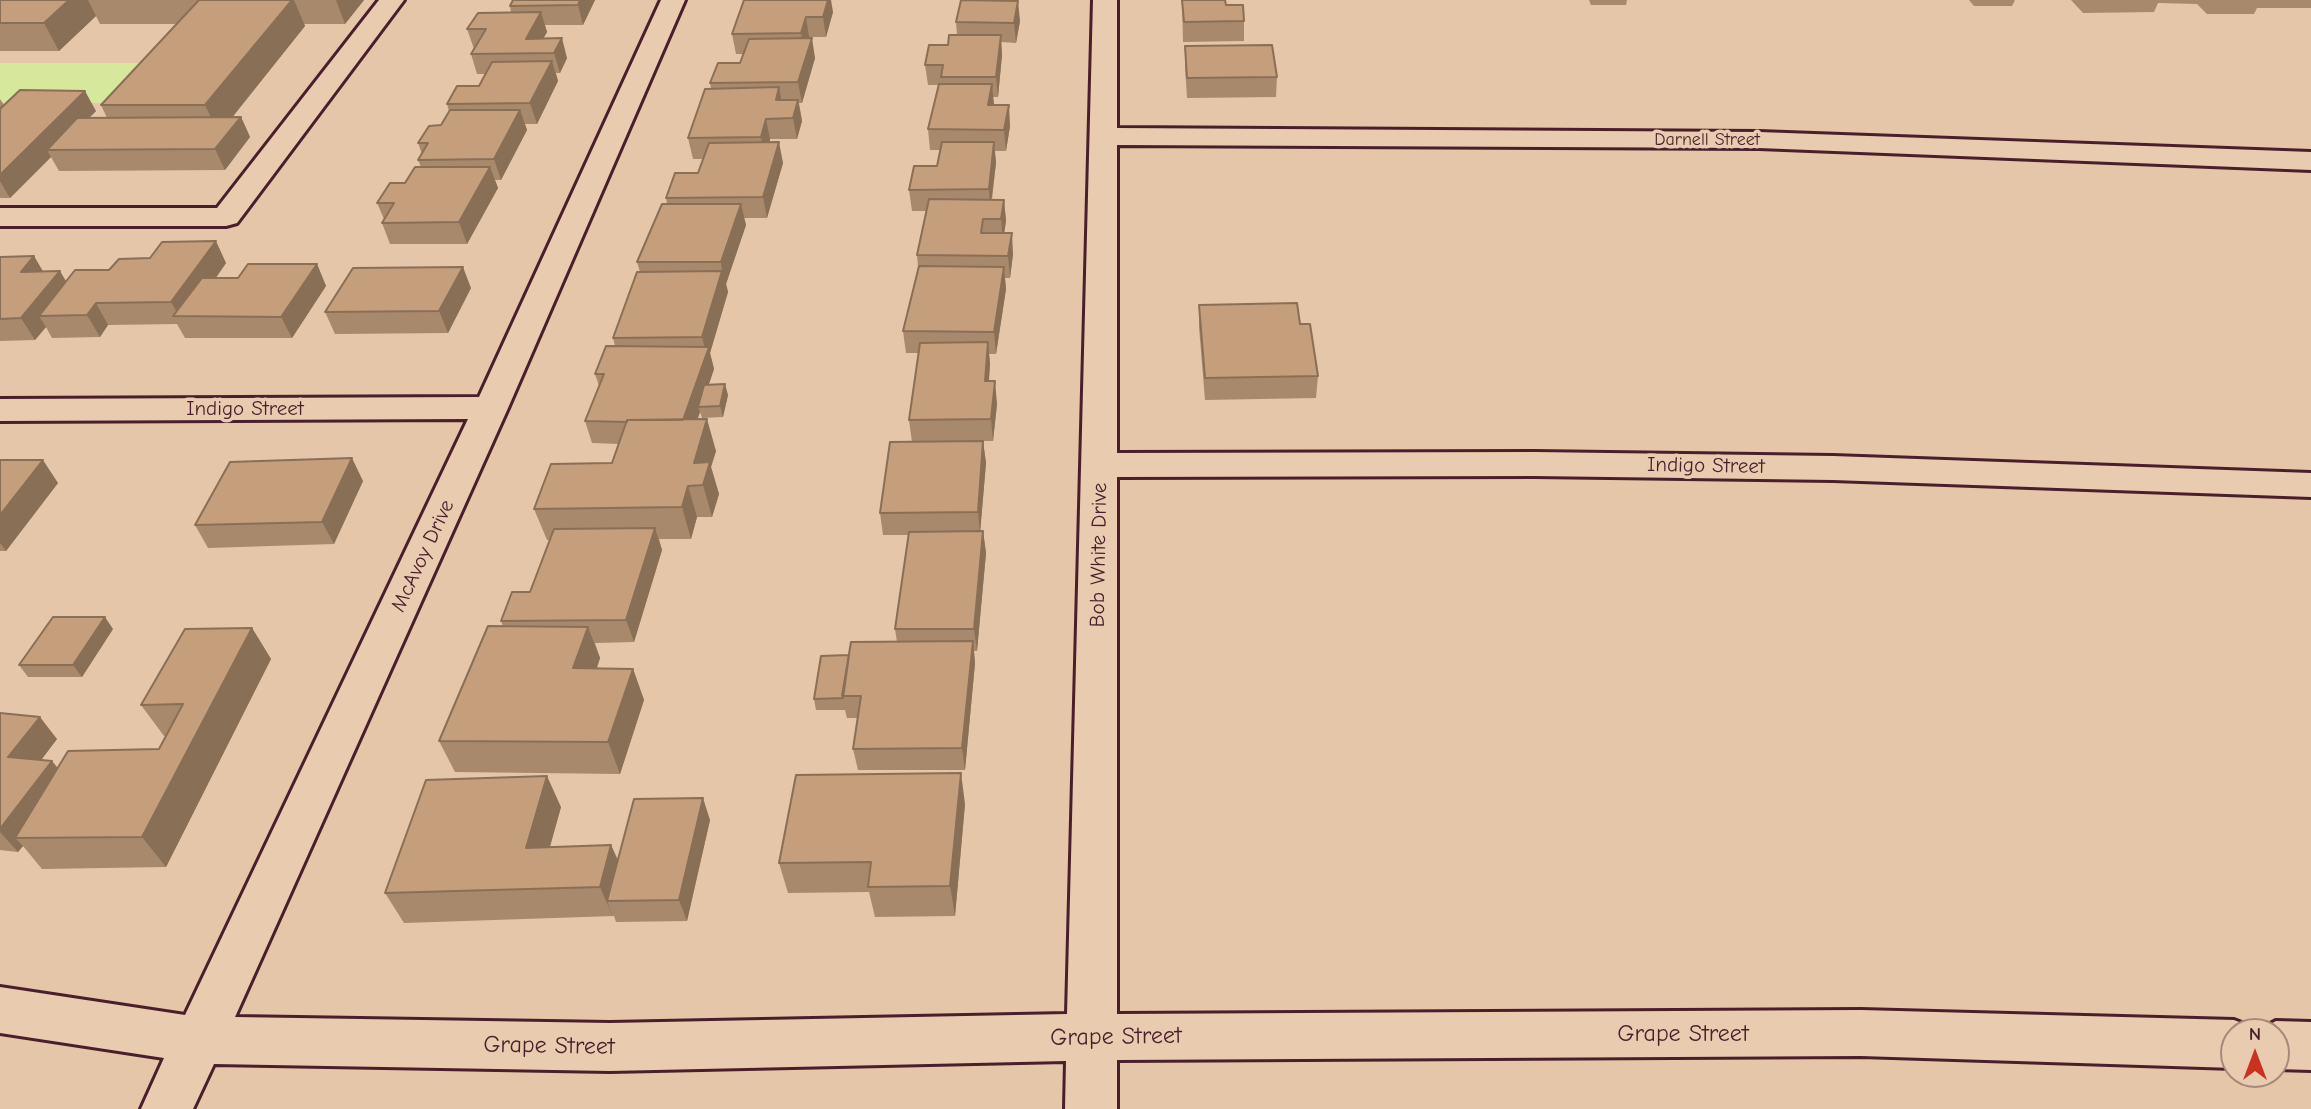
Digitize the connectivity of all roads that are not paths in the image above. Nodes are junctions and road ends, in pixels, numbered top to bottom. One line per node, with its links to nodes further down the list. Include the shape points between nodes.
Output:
1 (392, 0): 6 (street, via 226,217)
2 (673, 0): 7 (street, McAvoy Drive)
3 (1105, 0): 4 (street, Bob White Drive)
4 (1103, 136): 5 (street, Darnell Street, via 1759,140); 9 (street, Bob White Drive)
5 (2311, 161)
6 (0, 217)
7 (491, 408): 8 (street, Indigo Street); 13 (street, McAvoy Drive)
8 (0, 410)
9 (1100, 465): 10 (street, Indigo Street, via 1833,468); 12 (street, Bob White Drive)
10 (2311, 485)
11 (0, 1010): 13 (street, Grape Street)
12 (1092, 1037): 13 (street, Grape Street, via 610,1047); 14 (street, Grape Street, via 1861,1033); 18 (street, Bob White Drive)
13 (199, 1040): 17 (street, McAvoy Drive)
14 (2220, 1044)
15 (2290, 1045): 16 (street)
16 (2311, 1046)
17 (167, 1109)
18 (1091, 1109)

